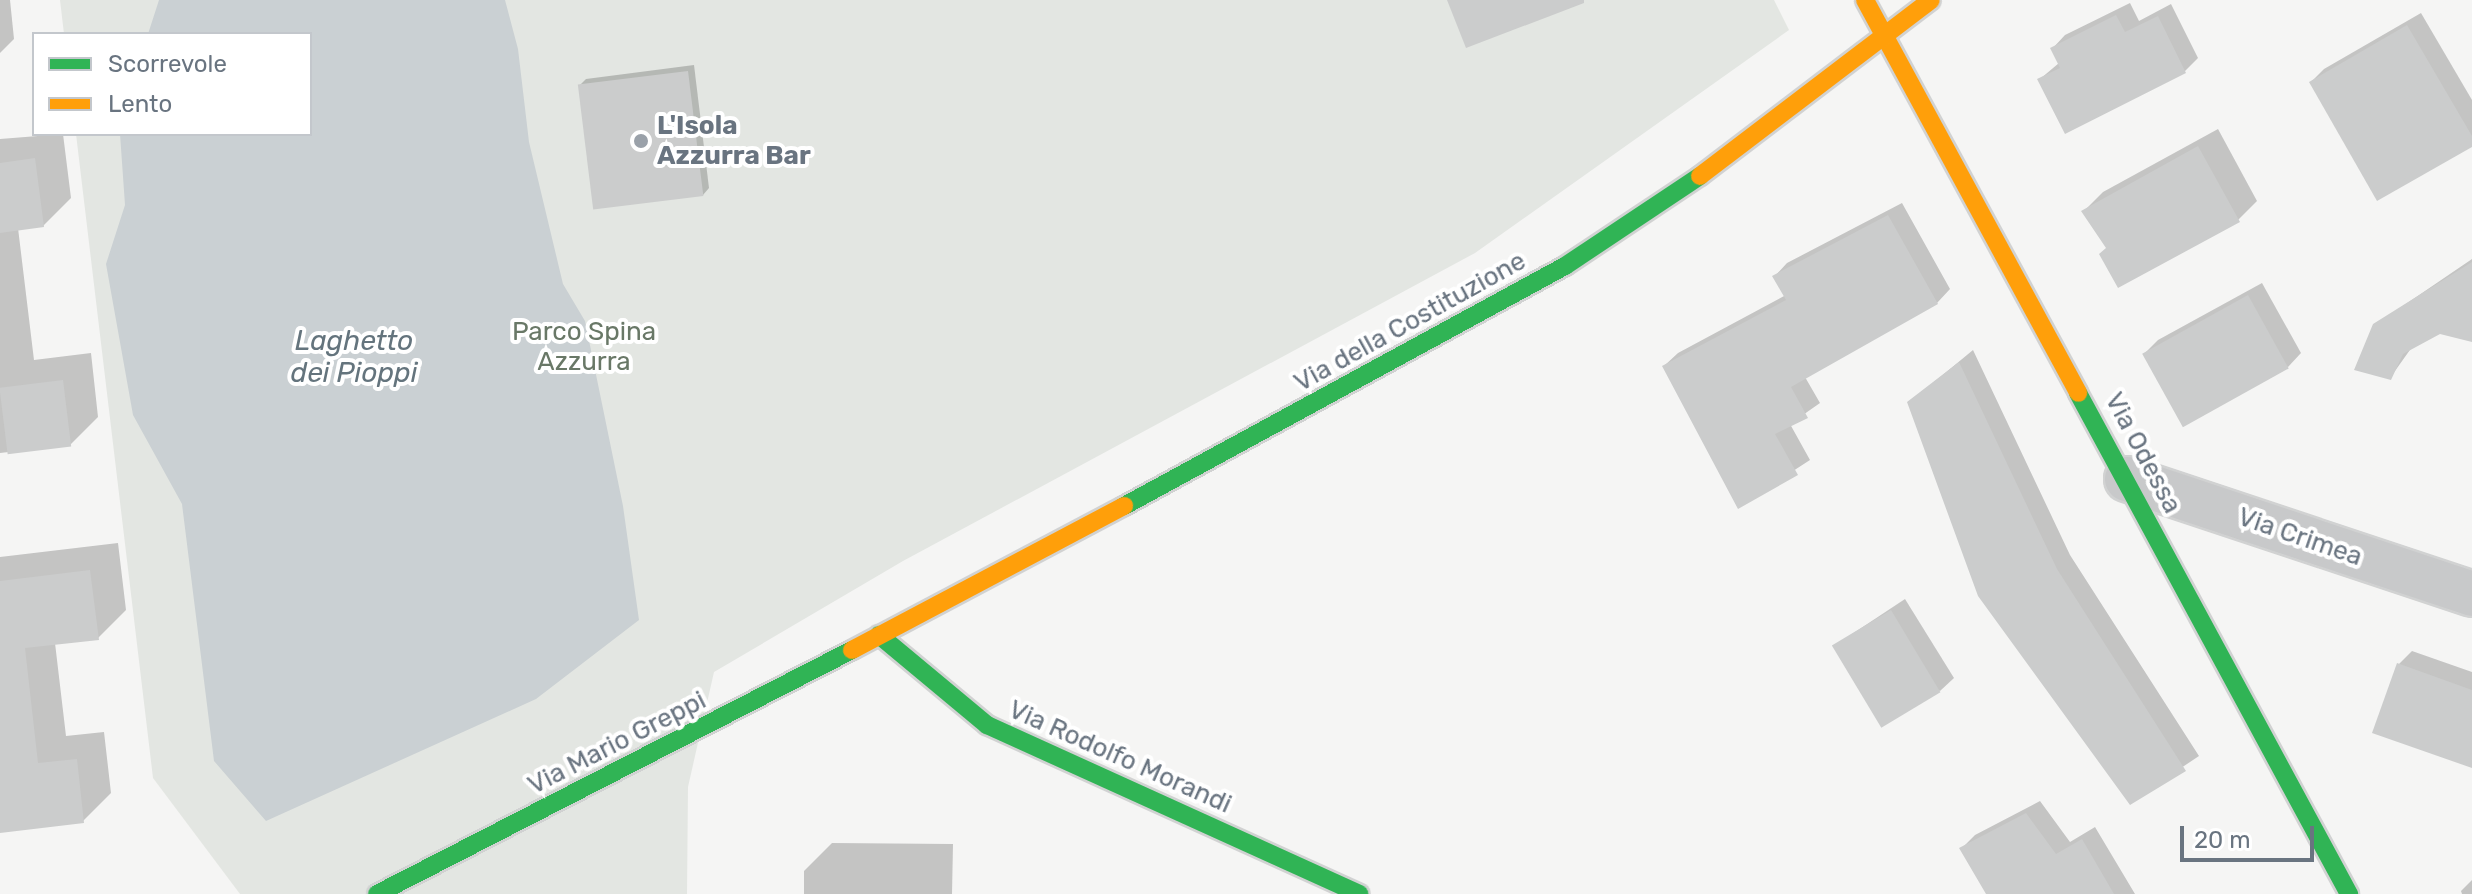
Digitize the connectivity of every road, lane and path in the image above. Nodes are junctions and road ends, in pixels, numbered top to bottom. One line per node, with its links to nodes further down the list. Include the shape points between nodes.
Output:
1 (1865, 0): 3 (main road, Via Odessa)
2 (1931, 0): 3 (main road, Via della Costituzione)
3 (1886, 39): 4 (main road, Via Odessa); 6 (main road, Via della Costituzione, via 1651,212 1565,266 1389,366)
4 (2127, 479): 5 (street, Via Crimea); 9 (main road, Via Odessa)
5 (2472, 594)
6 (879, 635): 7 (main road, Via Mario Greppi); 8 (main road, Via Rodolfo Morandi, via 987,725)
7 (377, 894)
8 (1360, 894)
9 (2349, 894)

